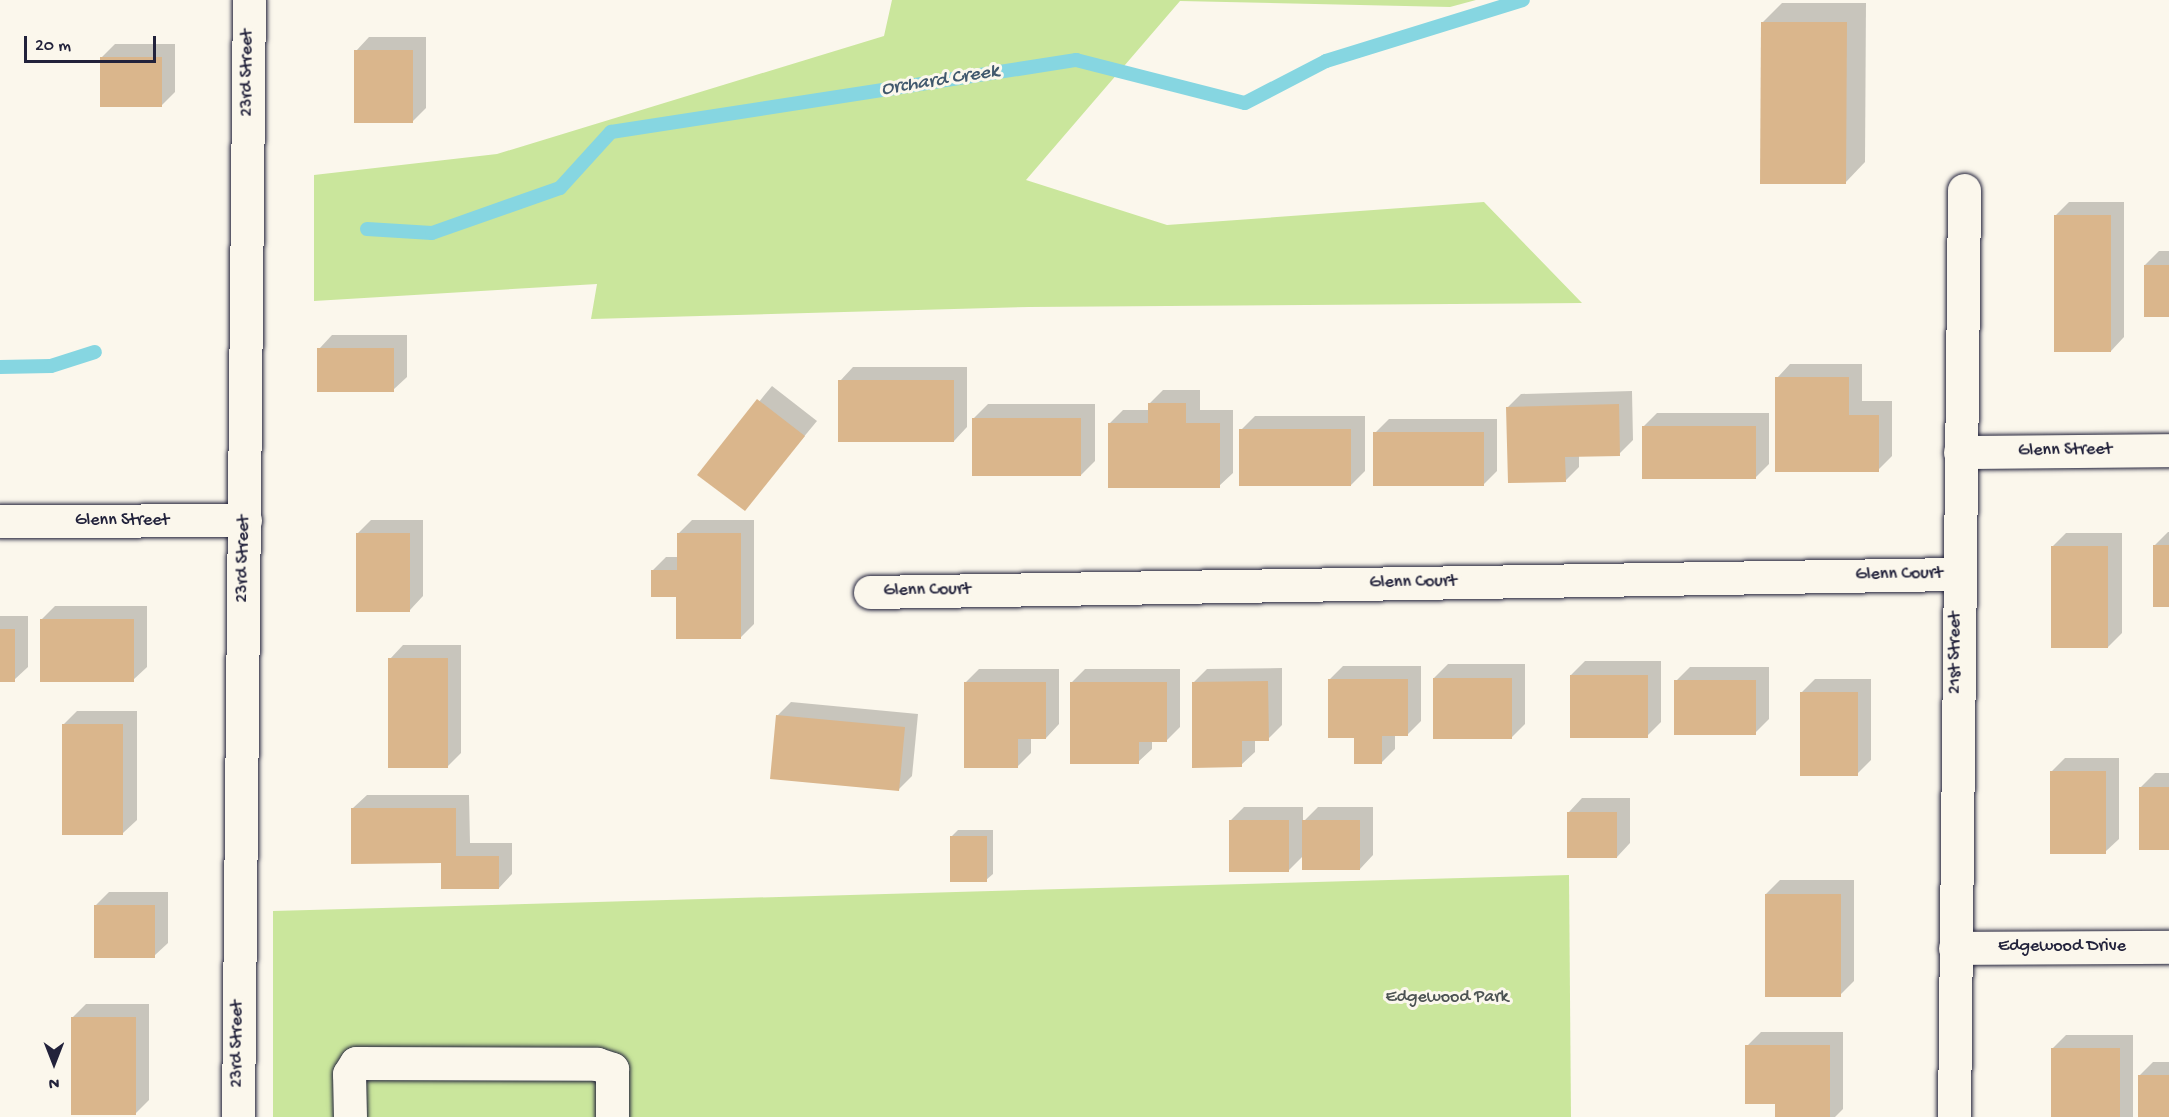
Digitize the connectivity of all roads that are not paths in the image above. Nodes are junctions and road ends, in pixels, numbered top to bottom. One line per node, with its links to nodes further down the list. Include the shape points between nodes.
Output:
1 (249, 0): 5 (street, 23rd Street)
2 (1964, 190): 4 (street, 21st Street)
3 (2169, 450): 4 (street, Glenn Street)
4 (1960, 452): 7 (street, 21st Street)
5 (244, 520): 6 (street, Glenn Street); 11 (street, 23rd Street)
6 (0, 521)
7 (1957, 574): 8 (street, Glenn Court); 10 (street, 21st Street)
8 (870, 592)
9 (2169, 947): 10 (street, Edgewood Drive)
10 (1955, 948): 14 (street, 21st Street)
11 (238, 1117)
12 (350, 1117): 13 (street, via 349,1074 356,1063 379,1063 597,1064 612,1069)
13 (612, 1117)
14 (1954, 1117)

